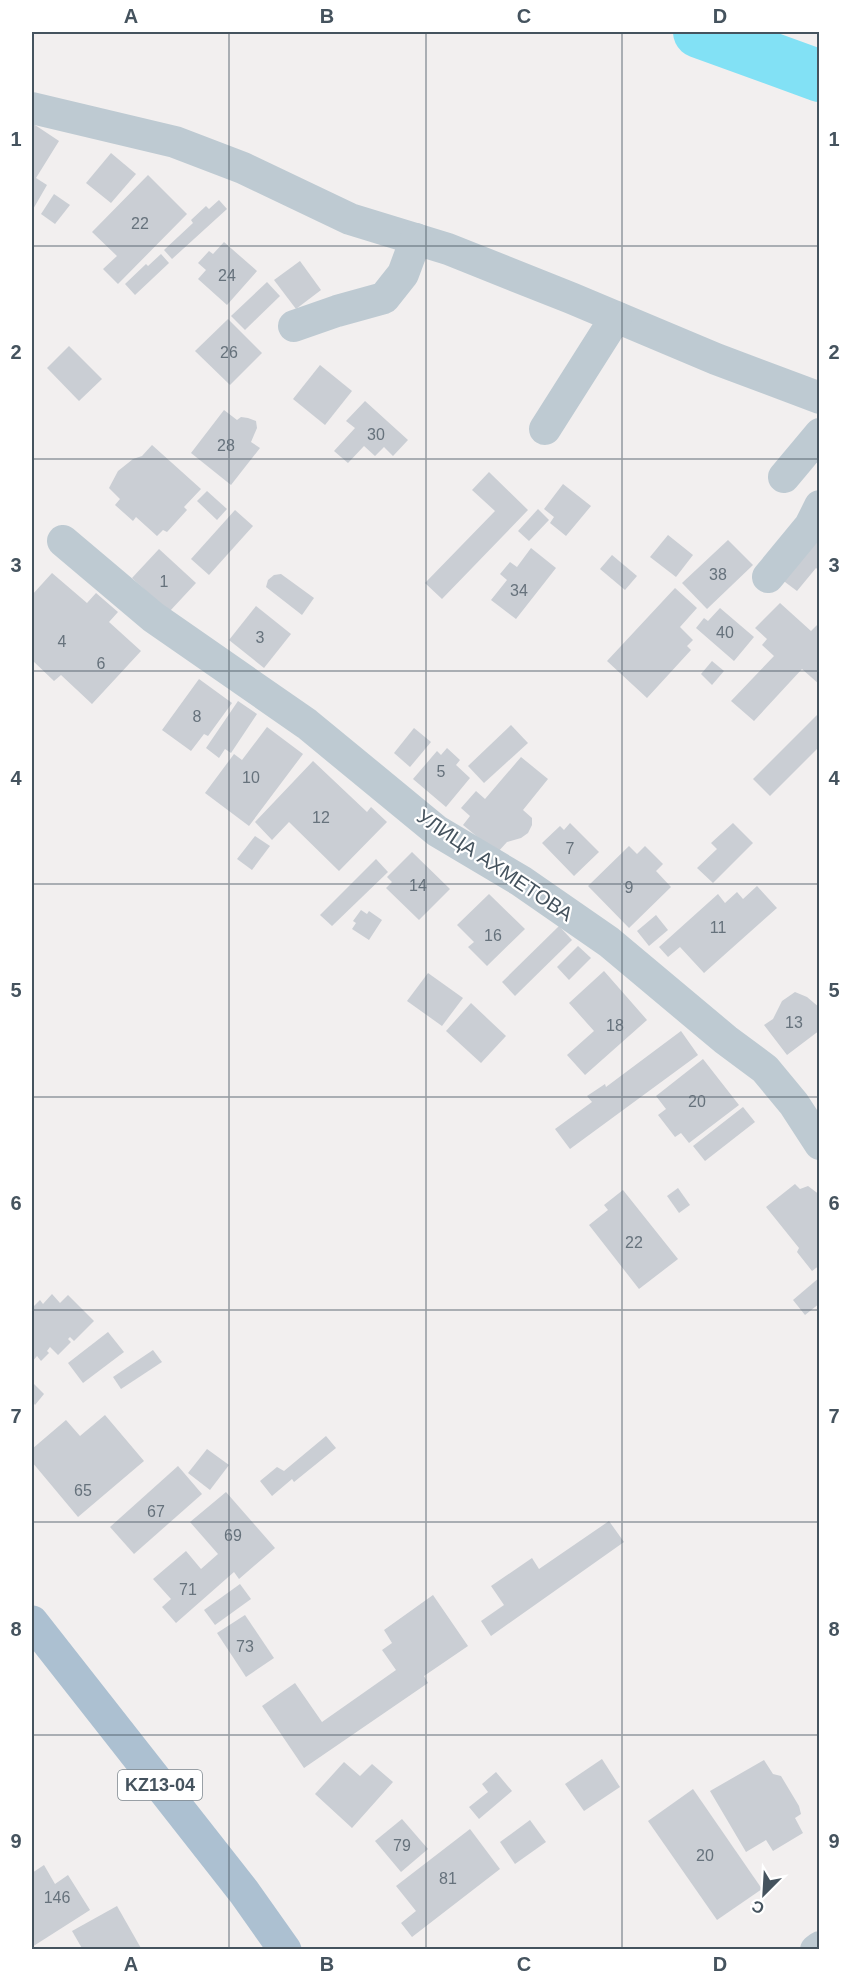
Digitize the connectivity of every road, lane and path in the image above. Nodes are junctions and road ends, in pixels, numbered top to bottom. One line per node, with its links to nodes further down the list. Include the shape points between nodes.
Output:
1 (32, 108): 2 (street, via 175,142 243,168 350,219)
2 (416, 239): 3 (street); 4 (street, via 403,274 384,298)
3 (616, 316): 5 (street); 6 (street)
4 (294, 326)
5 (819, 398)
6 (545, 429)
7 (819, 434): 8 (street)
8 (784, 477)
9 (819, 506): 11 (street, via 810,526)
10 (63, 542): 12 (street, УЛИЦА АХМЕТОВА, via 153,617 307,724 437,831 521,881 609,942 765,1070 794,1104)
11 (768, 577)
12 (819, 1144)
13 (32, 1622): 15 (main road, KZ13-04)
14 (819, 1947): 16 (street)
15 (285, 1950)
16 (816, 1950)

